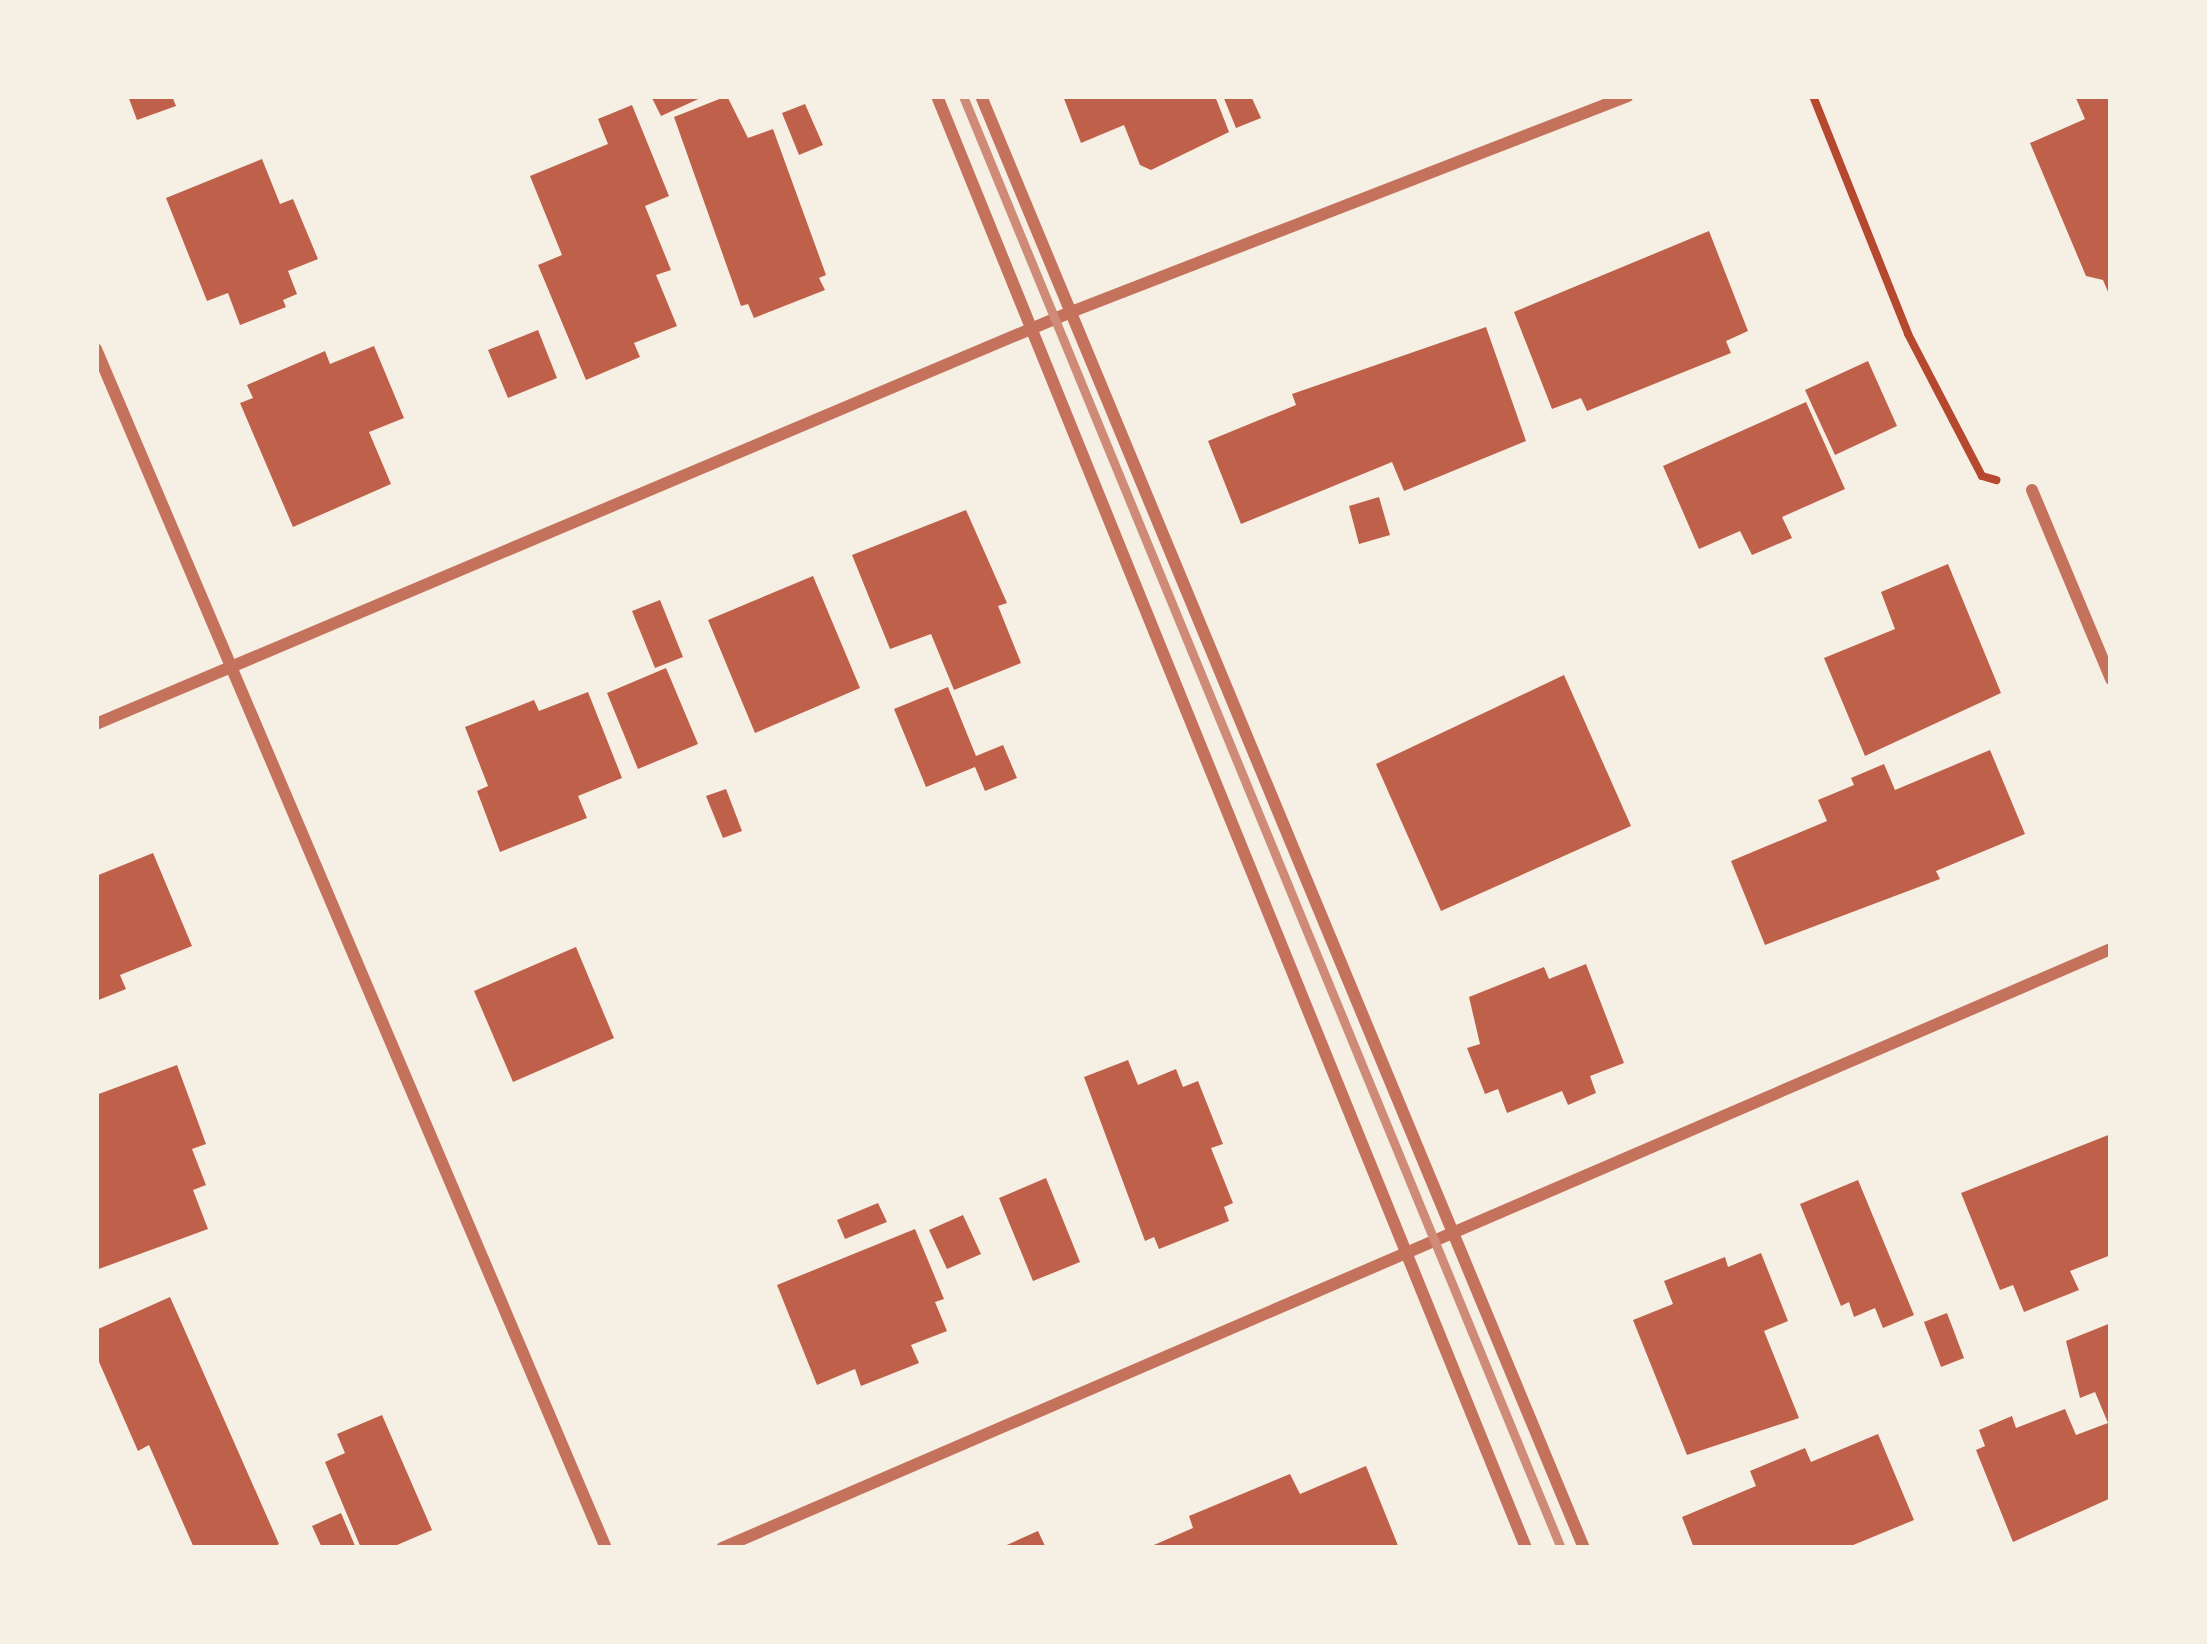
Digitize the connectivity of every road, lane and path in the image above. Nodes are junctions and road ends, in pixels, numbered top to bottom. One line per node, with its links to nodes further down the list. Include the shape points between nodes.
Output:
1 (937, 96): 6 (street)
2 (981, 96): 5 (street)
3 (1628, 96): 5 (street)
4 (1813, 96): 8 (path, via 1908,334 1982,476)
5 (1071, 312): 6 (street); 13 (street)
6 (1035, 330): 9 (street); 14 (street)
7 (96, 350): 9 (street)
8 (2032, 490): 10 (street)
9 (230, 667): 11 (street); 15 (street)
10 (2111, 679)
11 (96, 724)
12 (2111, 950): 13 (street)
13 (1456, 1234): 14 (street); 18 (street)
14 (1406, 1256): 16 (street); 17 (street)
15 (606, 1548)
16 (722, 1548)
17 (1526, 1548)
18 (1584, 1548)

